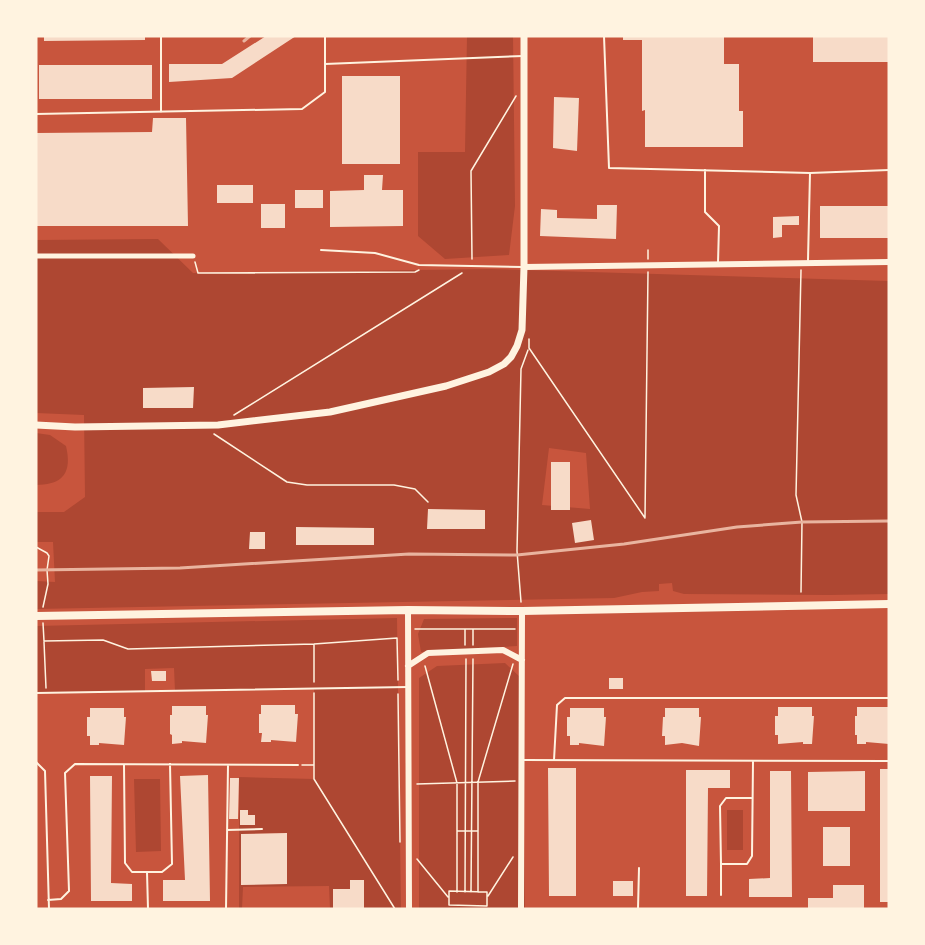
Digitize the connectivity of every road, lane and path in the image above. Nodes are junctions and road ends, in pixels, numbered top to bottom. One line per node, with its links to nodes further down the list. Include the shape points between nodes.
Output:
1 (160, 36): 8 (lane)
2 (325, 36): 6 (lane)
3 (524, 36): 5 (main road)
4 (604, 36): 10 (lane, via 609,168)
5 (524, 56): 6 (lane); 7 (main road)
6 (325, 64): 8 (lane, via 325,92 302,109)
7 (524, 82): 22 (path, via 471,171); 23 (main road)
8 (161, 112): 9 (lane)
9 (36, 114)
10 (705, 170): 12 (lane); 19 (lane, via 705,213 719,226)
11 (889, 170): 12 (lane)
12 (810, 173): 18 (lane)
13 (321, 250): 21 (lane, via 375,253)
14 (648, 250): 20 (path)
15 (36, 256): 16 (street)
16 (193, 256): 21 (path, via 198,273 415,272)
17 (889, 262): 18 (street)
18 (805, 263): 19 (street); 31 (path, via 796,495 802,522)
19 (718, 264): 20 (street)
20 (648, 265): 23 (street); 25 (path, via 645,518)
21 (426, 266): 22 (lane)
22 (472, 266): 23 (lane); 28 (path)
23 (524, 267): 28 (main road, via 522,330 517,346 504,364 489,372 446,386 330,412)
24 (529, 338): 25 (path)
25 (529, 348): 35 (path, via 521,369 517,551)
26 (36, 425): 27 (main road)
27 (201, 425): 28 (main road); 29 (path, via 286,482 394,485 415,489)
28 (218, 425)
29 (428, 502)
30 (36, 547): 33 (path, via 49,556)
31 (801, 592)
32 (889, 604): 35 (main road)
33 (43, 610)
34 (408, 610): 35 (main road); 36 (main road); 38 (street)
35 (522, 611): 41 (street)
36 (36, 616)
37 (43, 623): 42 (path)
38 (408, 629): 39 (path); 48 (street)
39 (465, 629): 40 (path); 44 (path)
40 (473, 629): 41 (path); 44 (path)
41 (522, 629): 47 (street)
42 (44, 641): 43 (path, via 103,640 128,649); 53 (path)
43 (314, 644): 49 (path, via 397,638); 51 (path)
44 (469, 651): 45 (street, via 502,650); 46 (street, via 428,653); 68 (path); 69 (path)
45 (515, 656): 47 (street); 66 (path)
46 (422, 657): 48 (street); 67 (path)
47 (522, 660): 55 (street)
48 (408, 666): 50 (street)
49 (398, 687): 50 (lane); 51 (lane); 76 (path)
50 (408, 687): 78 (street)
51 (314, 688): 53 (lane); 64 (path)
52 (36, 693): 53 (lane)
53 (46, 693)
54 (889, 698): 56 (lane, via 565,698 557,705)
55 (521, 759): 56 (lane); 65 (street)
56 (554, 760): 59 (lane)
57 (889, 761): 59 (lane)
58 (36, 762): 89 (lane, via 45,771)
59 (753, 762): 71 (lane)
60 (170, 764): 61 (lane); 62 (lane); 81 (lane, via 172,864 162,872)
61 (124, 765): 81 (lane, via 125,863 132,872); 89 (lane, via 75,764 65,773 69,891 61,899)
62 (228, 765): 63 (lane); 73 (lane)
63 (298, 765): 64 (path)
64 (314, 765): 95 (path, via 314,779)
65 (521, 781): 66 (path); 77 (street)
66 (478, 782): 69 (path); 75 (path)
67 (457, 783): 68 (path); 70 (path); 74 (path)
68 (465, 783): 69 (path); 83 (path)
69 (471, 783): 84 (path)
70 (411, 784)
71 (752, 798): 79 (lane, via 752,856 747,864); 79 (lane, via 726,798 720,806)
72 (262, 829): 73 (lane)
73 (227, 830): 94 (lane)
74 (457, 831): 75 (path); 82 (path)
75 (478, 831): 85 (path)
76 (400, 844)
77 (521, 844): 87 (path); 98 (street)
78 (409, 850): 88 (path); 96 (street)
79 (721, 864): 86 (lane)
80 (639, 868): 99 (lane)
81 (147, 872): 93 (lane)
82 (457, 892): 83 (path); 88 (path, via 449,891)
83 (465, 892): 84 (path)
84 (471, 892): 85 (path)
85 (478, 892): 87 (path, via 487,892)
86 (721, 895)
87 (487, 896): 91 (path, via 487,906)
88 (449, 898): 90 (path, via 449,905)
89 (48, 900): 92 (lane)
90 (457, 905): 91 (path); 97 (path)
91 (478, 907)
92 (48, 909)
93 (148, 909)
94 (226, 909)
95 (395, 909)
96 (409, 909)
97 (457, 909)
98 (521, 909)
99 (638, 909)

